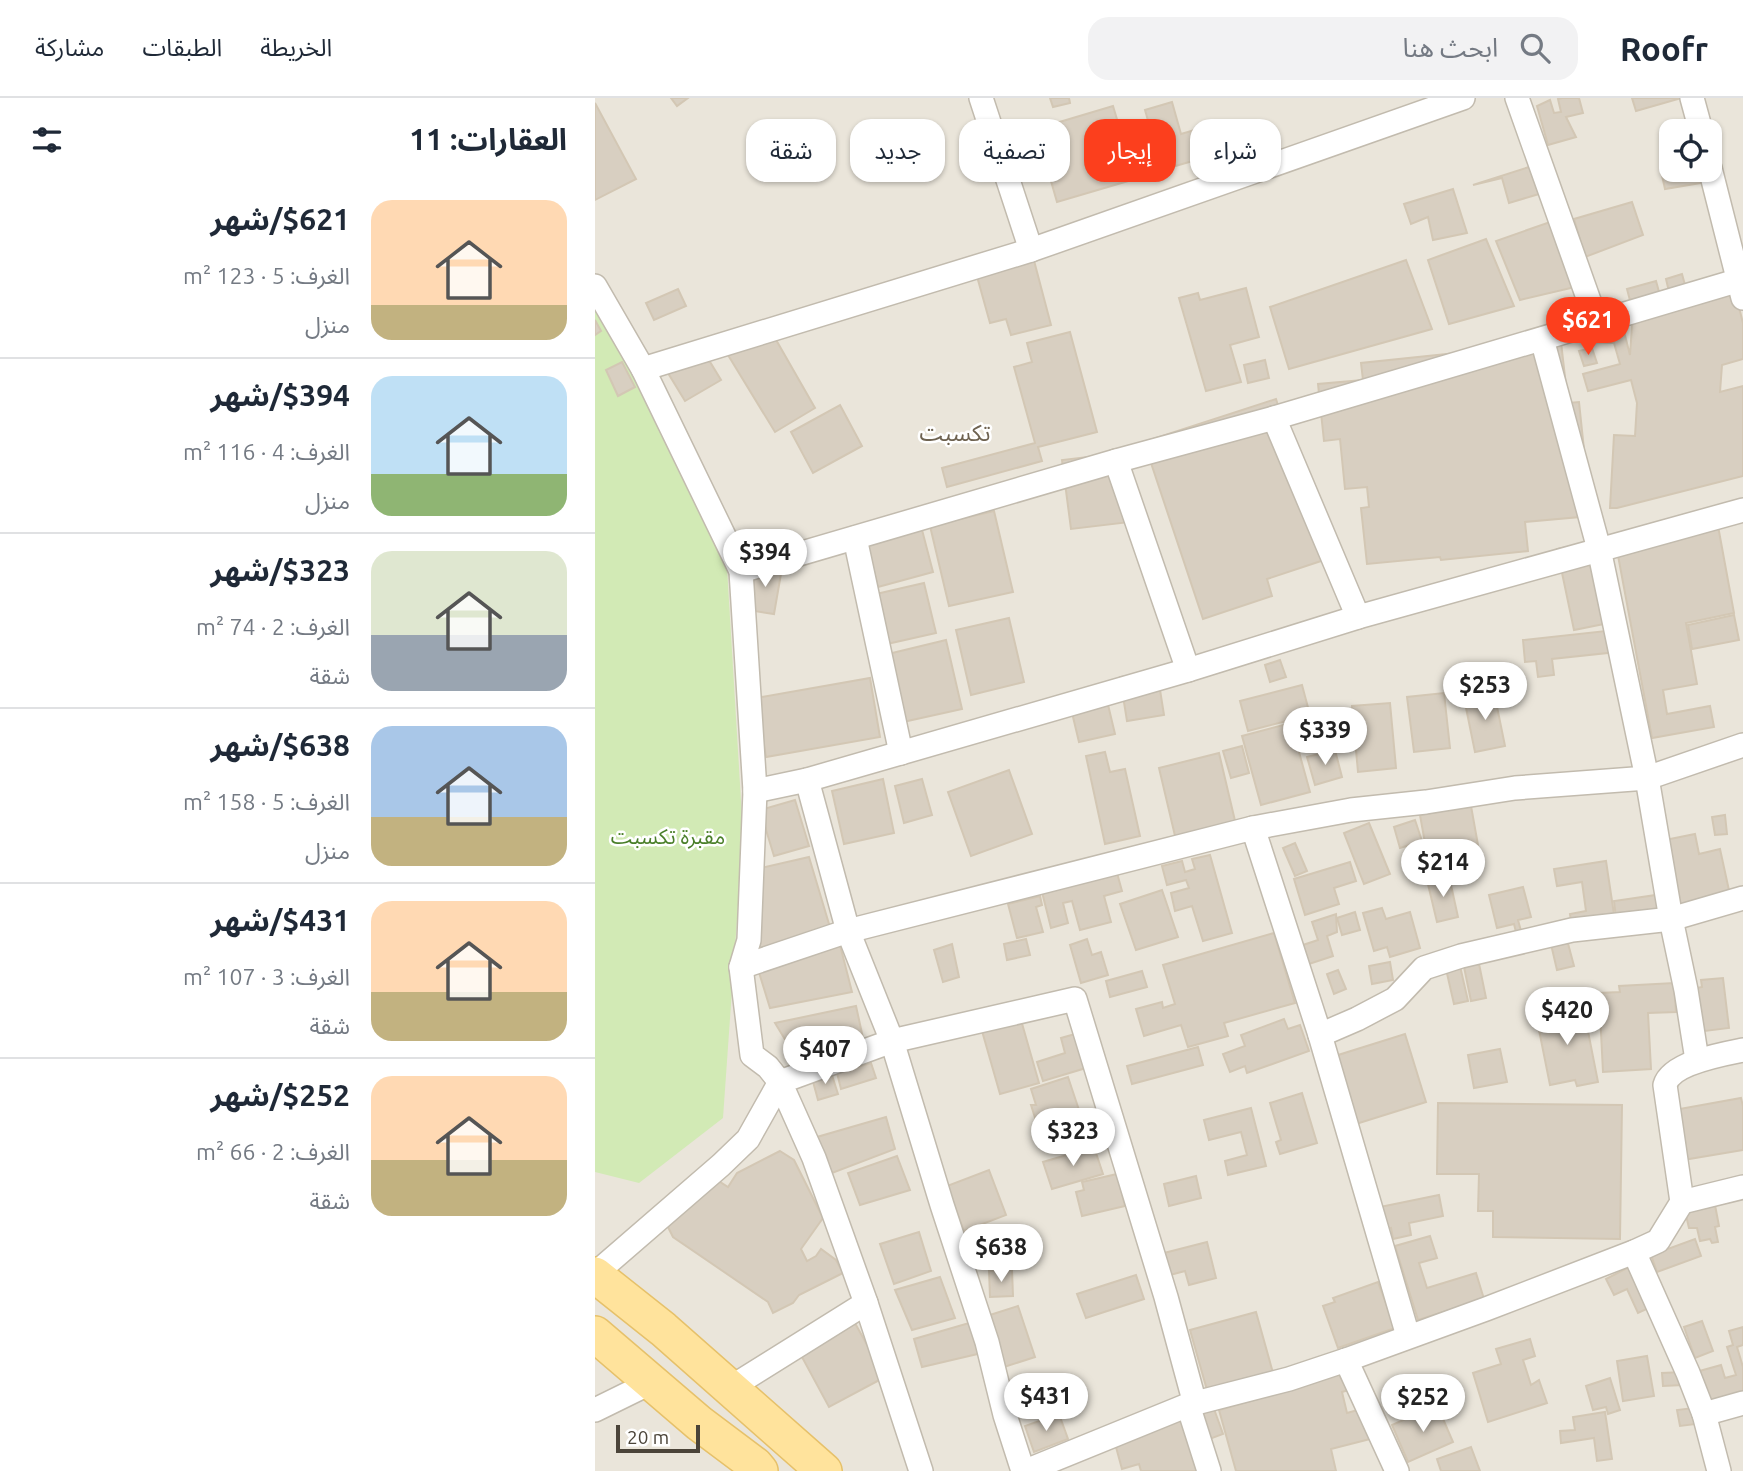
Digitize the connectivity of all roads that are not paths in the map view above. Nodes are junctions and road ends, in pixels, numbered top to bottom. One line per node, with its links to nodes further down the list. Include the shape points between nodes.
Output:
1 (981, 98): 7 (street)
2 (1463, 98): 7 (street)
3 (1517, 98): 10 (street)
4 (1692, 98): 5 (street)
5 (1698, 119)
6 (1714, 182): 9 (street)
7 (1031, 250): 12 (street)
8 (595, 286): 12 (street)
9 (1741, 286): 10 (street)
10 (1597, 323): 11 (street)
11 (1542, 339): 13 (street); 17 (street)
12 (643, 369): 18 (street)
13 (1274, 418): 14 (street); 19 (street)
14 (1116, 461): 16 (street); 20 (street)
15 (1743, 510): 17 (street)
16 (855, 538): 18 (street); 22 (street)
17 (1599, 549): 19 (street); 23 (street)
18 (741, 571): 25 (street)
19 (1358, 617): 20 (street)
20 (1188, 670): 22 (street)
21 (1743, 745): 23 (street)
22 (901, 753): 24 (street)
23 (1647, 778): 26 (street, via 1515,788); 28 (street)
24 (807, 780): 25 (street); 29 (street)
25 (755, 791): 30 (street, via 749,940)
26 (1254, 828): 29 (street); 31 (street)
27 (1743, 898): 28 (street)
28 (1671, 919): 31 (street, via 1571,930 1424,968 1395,999); 34 (street)
29 (848, 931): 30 (street); 32 (street)
30 (741, 967): 35 (street, via 752,1055)
31 (1320, 1035): 42 (street)
32 (892, 1041): 35 (street); 47 (street, via 1075,999 1166,1297); 53 (street)
33 (1743, 1050): 34 (street)
34 (1697, 1060): 37 (street, via 1669,1076 1665,1085)
35 (781, 1082): 39 (street, via 748,1139); 40 (street, via 814,1158)
36 (1743, 1187): 37 (street)
37 (1682, 1202): 38 (street, via 1658,1241)
38 (1634, 1252): 42 (street); 49 (street)
39 (595, 1274): 45 (main road)
40 (866, 1303): 45 (street); 52 (street)
41 (595, 1334): 44 (main road)
42 (1408, 1336): 43 (street)
43 (1346, 1360): 47 (street); 55 (street)
44 (652, 1382): 48 (street); 50 (main road)
45 (730, 1388): 51 (main road)
46 (1743, 1403): 49 (street)
47 (1191, 1405): 53 (street); 54 (street)
48 (595, 1410)
49 (1704, 1414): 56 (street)
50 (760, 1471)
51 (824, 1471)
52 (921, 1471)
53 (1024, 1471)
54 (1209, 1471)
55 (1397, 1471)
56 (1719, 1471)

